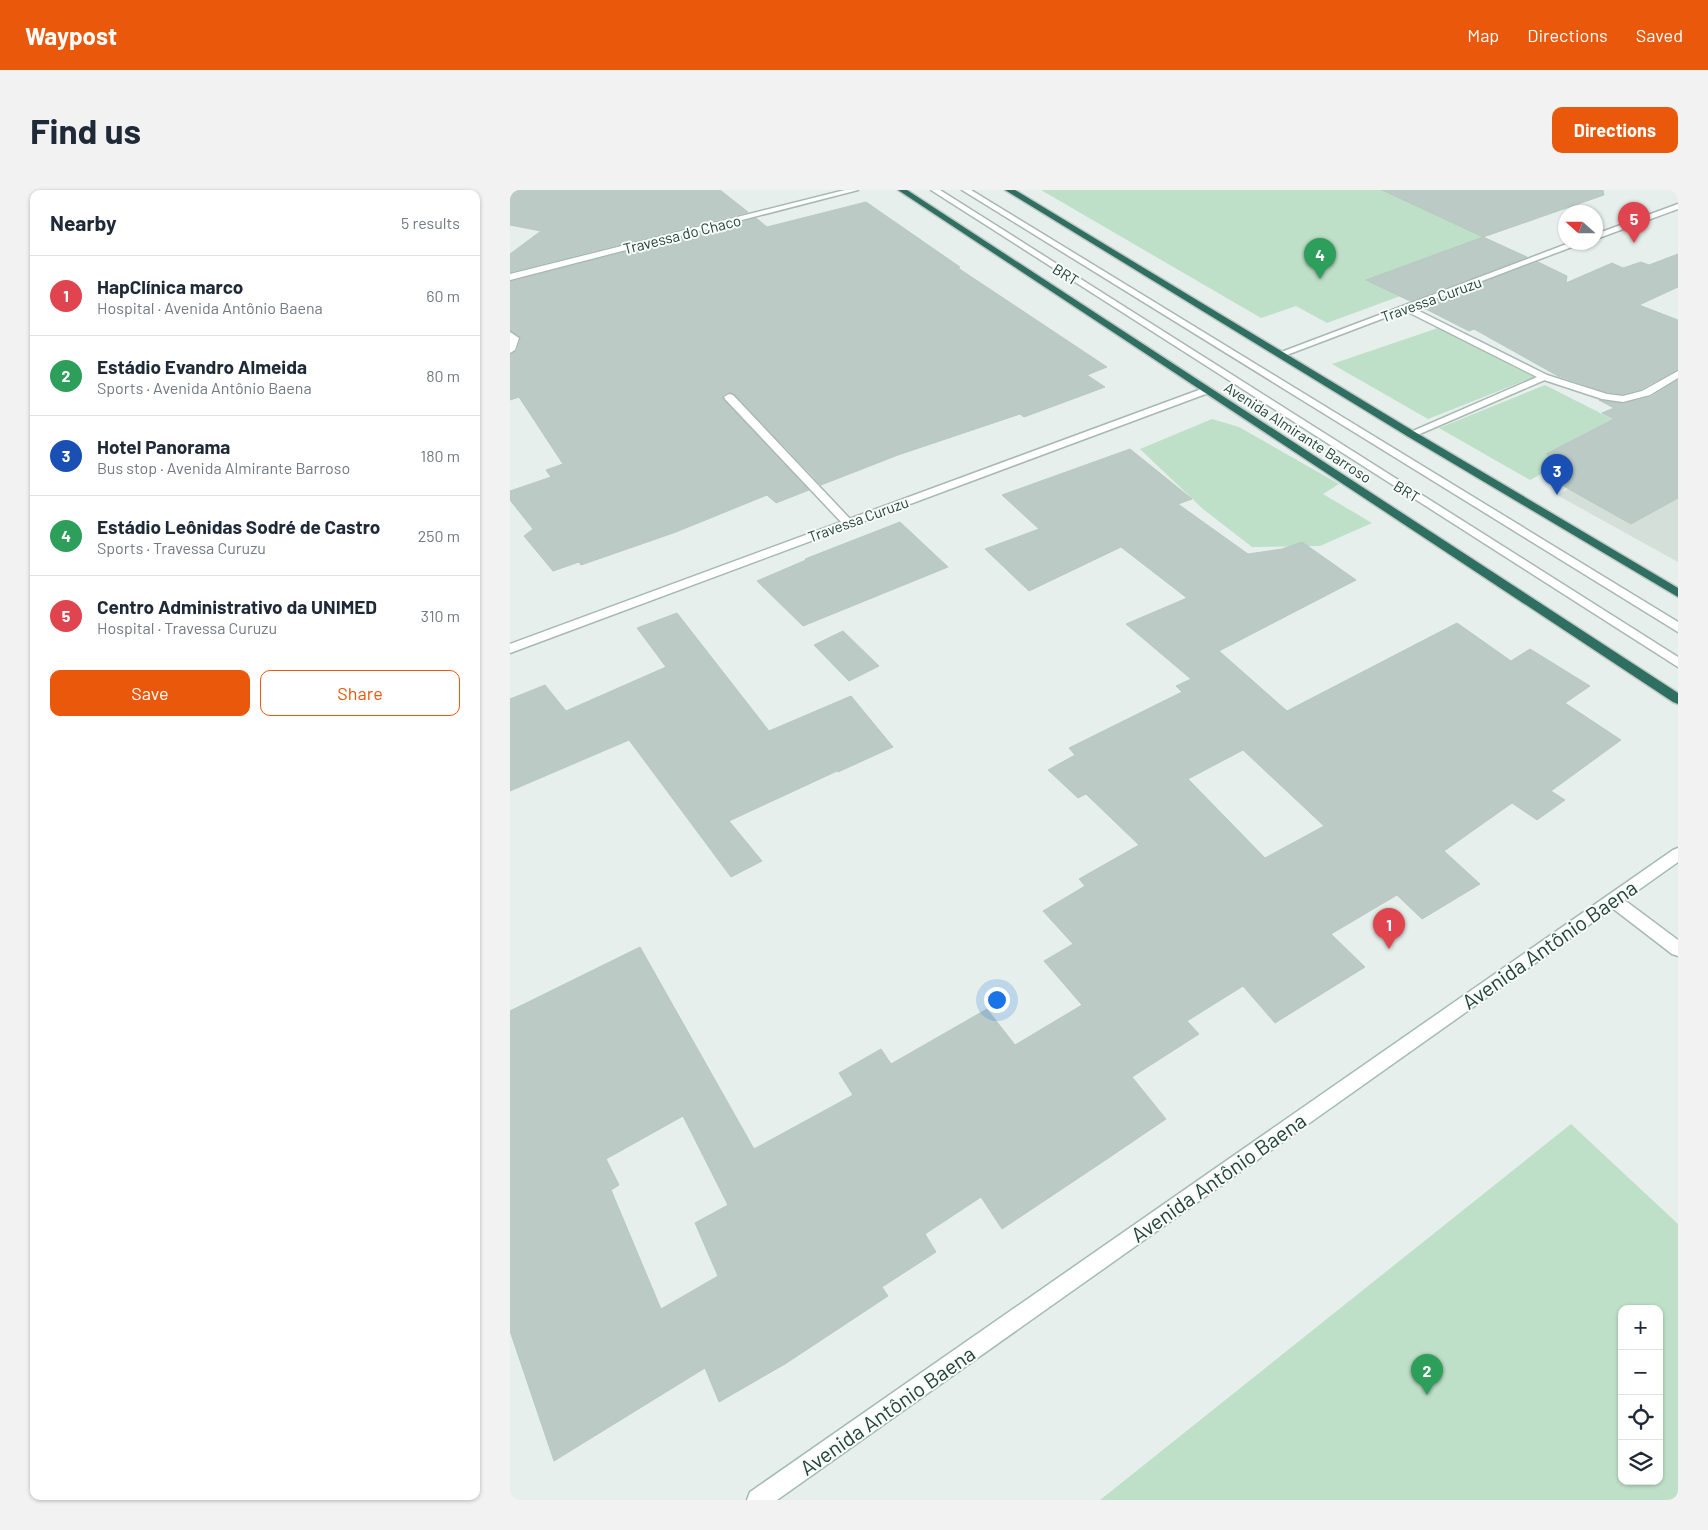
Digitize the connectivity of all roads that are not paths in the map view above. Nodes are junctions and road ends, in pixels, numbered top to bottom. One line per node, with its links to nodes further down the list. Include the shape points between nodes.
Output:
1 (854, 190): 10 (street, Travessa do Chaco)
2 (902, 190): 18 (highway, Avenida Almirante Barroso)
3 (934, 190): 25 (street, BRT)
4 (966, 190): 23 (street, BRT)
5 (1009, 190): 15 (highway)
6 (1678, 206): 7 (street)
7 (1603, 234)
8 (1560, 250): 12 (street, Travessa Curuzu)
9 (510, 267): 10 (street)
10 (530, 272): 11 (street, Travessa do Chaco)
11 (510, 278)
12 (1408, 308): 15 (street, Travessa Curuzu); 17 (street)
13 (510, 335): 14 (street, via 514,338)
14 (510, 350)
15 (1281, 354): 20 (highway)
16 (1678, 374): 17 (street, via 1646,393 1623,399 1606,397)
17 (1544, 377): 20 (street)
18 (1207, 390): 21 (street, Travessa Curuzu); 26 (highway, Avenida Almirante Barroso)
19 (729, 397): 21 (street)
20 (1411, 434): 22 (highway)
21 (848, 523): 24 (street, Travessa Curuzu)
22 (1678, 593)
23 (1678, 628)
24 (510, 648)
25 (1678, 663)
26 (1678, 699)
27 (1678, 854): 28 (street, Avenida Antônio Baena)
28 (1613, 900): 29 (street); 30 (street, Avenida Antônio Baena)
29 (1678, 949)
30 (758, 1500)

